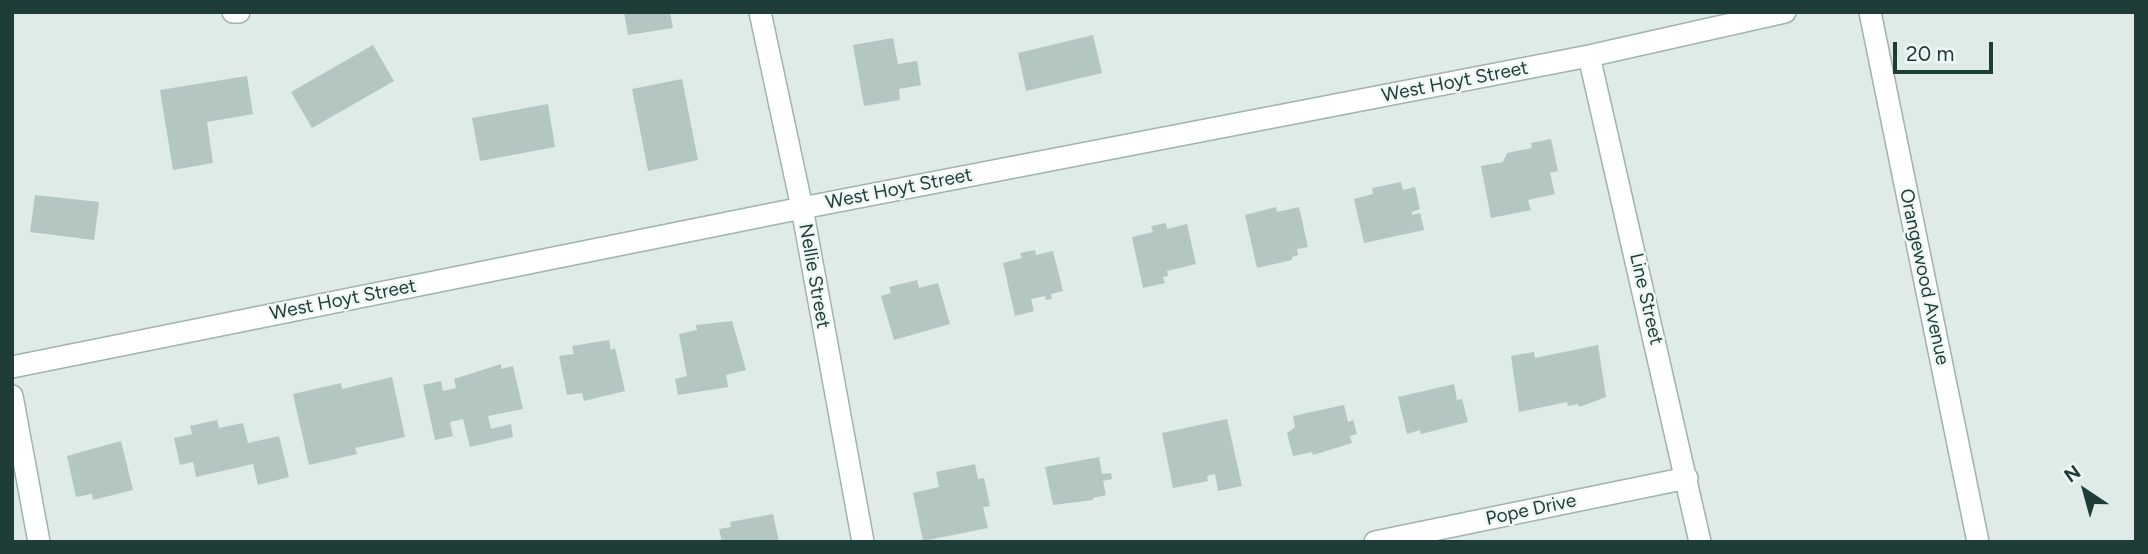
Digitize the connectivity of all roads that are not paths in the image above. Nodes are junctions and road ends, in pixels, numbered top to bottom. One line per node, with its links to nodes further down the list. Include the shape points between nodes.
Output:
1 (233, 12): 2 (street)
2 (239, 12)
3 (760, 12): 7 (street, Nellie Street)
4 (1785, 12): 6 (street, West Hoyt Street)
5 (1870, 12): 15 (street, Orangewood Avenue)
6 (1589, 56): 7 (street, West Hoyt Street); 10 (street, Line Street)
7 (802, 208): 8 (street, West Hoyt Street); 12 (street, Nellie Street)
8 (12, 366)
9 (12, 396): 11 (street)
10 (1687, 478): 13 (street, Pope Drive); 14 (street, Line Street)
11 (38, 542)
12 (863, 542)
13 (1375, 542)
14 (1700, 542)
15 (1978, 542)

